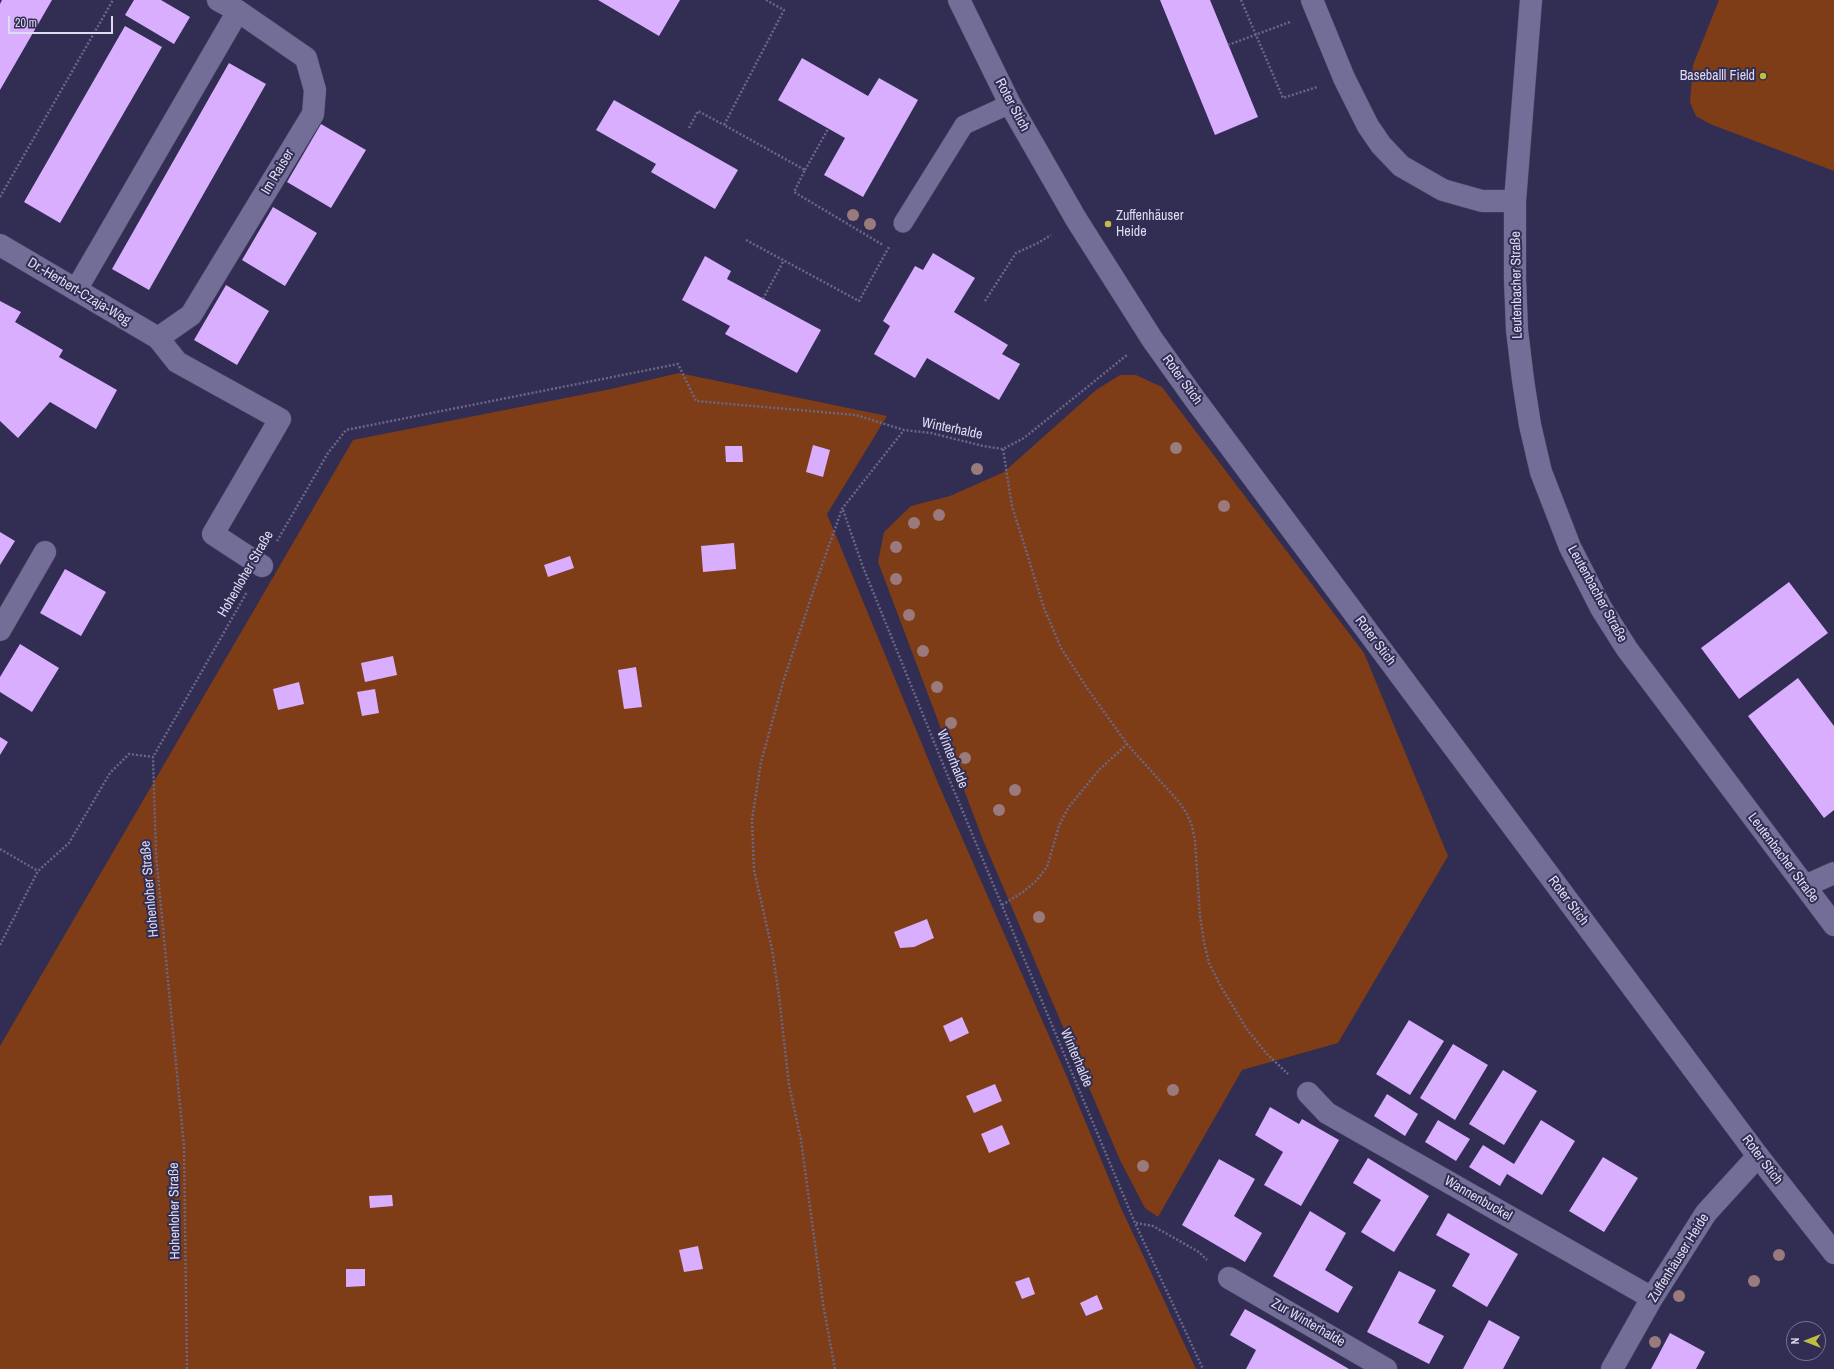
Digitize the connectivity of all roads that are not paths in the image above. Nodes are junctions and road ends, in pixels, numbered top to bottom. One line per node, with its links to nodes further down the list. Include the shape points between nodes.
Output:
1 (218, 0): 5 (street, Im Raiser)
2 (958, 0): 6 (street, Roter Stich)
3 (1530, 0): 7 (street, Leutenbacher Straße)
4 (1314, 6): 7 (street, via 1344,78 1368,126 1381,145 1402,166 1443,190 1482,200)
5 (238, 11): 10 (street); 11 (street, Im Raiser, via 306,58 315,90 312,114 191,315)
6 (1010, 104): 8 (lane, via 964,125); 19 (street, Roter Stich, via 1076,219 1152,339 1203,411)
7 (1516, 201): 16 (street, Leutenbacher Straße, via 1516,322 1522,380 1541,472 1570,547 1627,649)
8 (903, 223)
9 (0, 245): 10 (street, Dr.-Herbert-Czaja-Weg)
10 (76, 290): 11 (street, Dr.-Herbert-Czaja-Weg)
11 (158, 338): 13 (street, via 177,362 280,420 213,534)
12 (45, 552): 14 (street)
13 (262, 566)
14 (0, 630)
15 (1834, 873): 16 (street)
16 (1805, 886): 17 (street, Leutenbacher Straße)
17 (1834, 925)
18 (1308, 1093): 22 (street, Wannenbuckel, via 1327,1113)
19 (1758, 1156): 20 (street, Roter Stich); 22 (street, Zuffenhäuser Heide, via 1706,1213)
20 (1834, 1253)
21 (1229, 1278): 23 (street, Zur Winterhalde)
22 (1652, 1298): 24 (street, Zuffenhäuser Heide)
23 (1386, 1369)
24 (1612, 1369)

